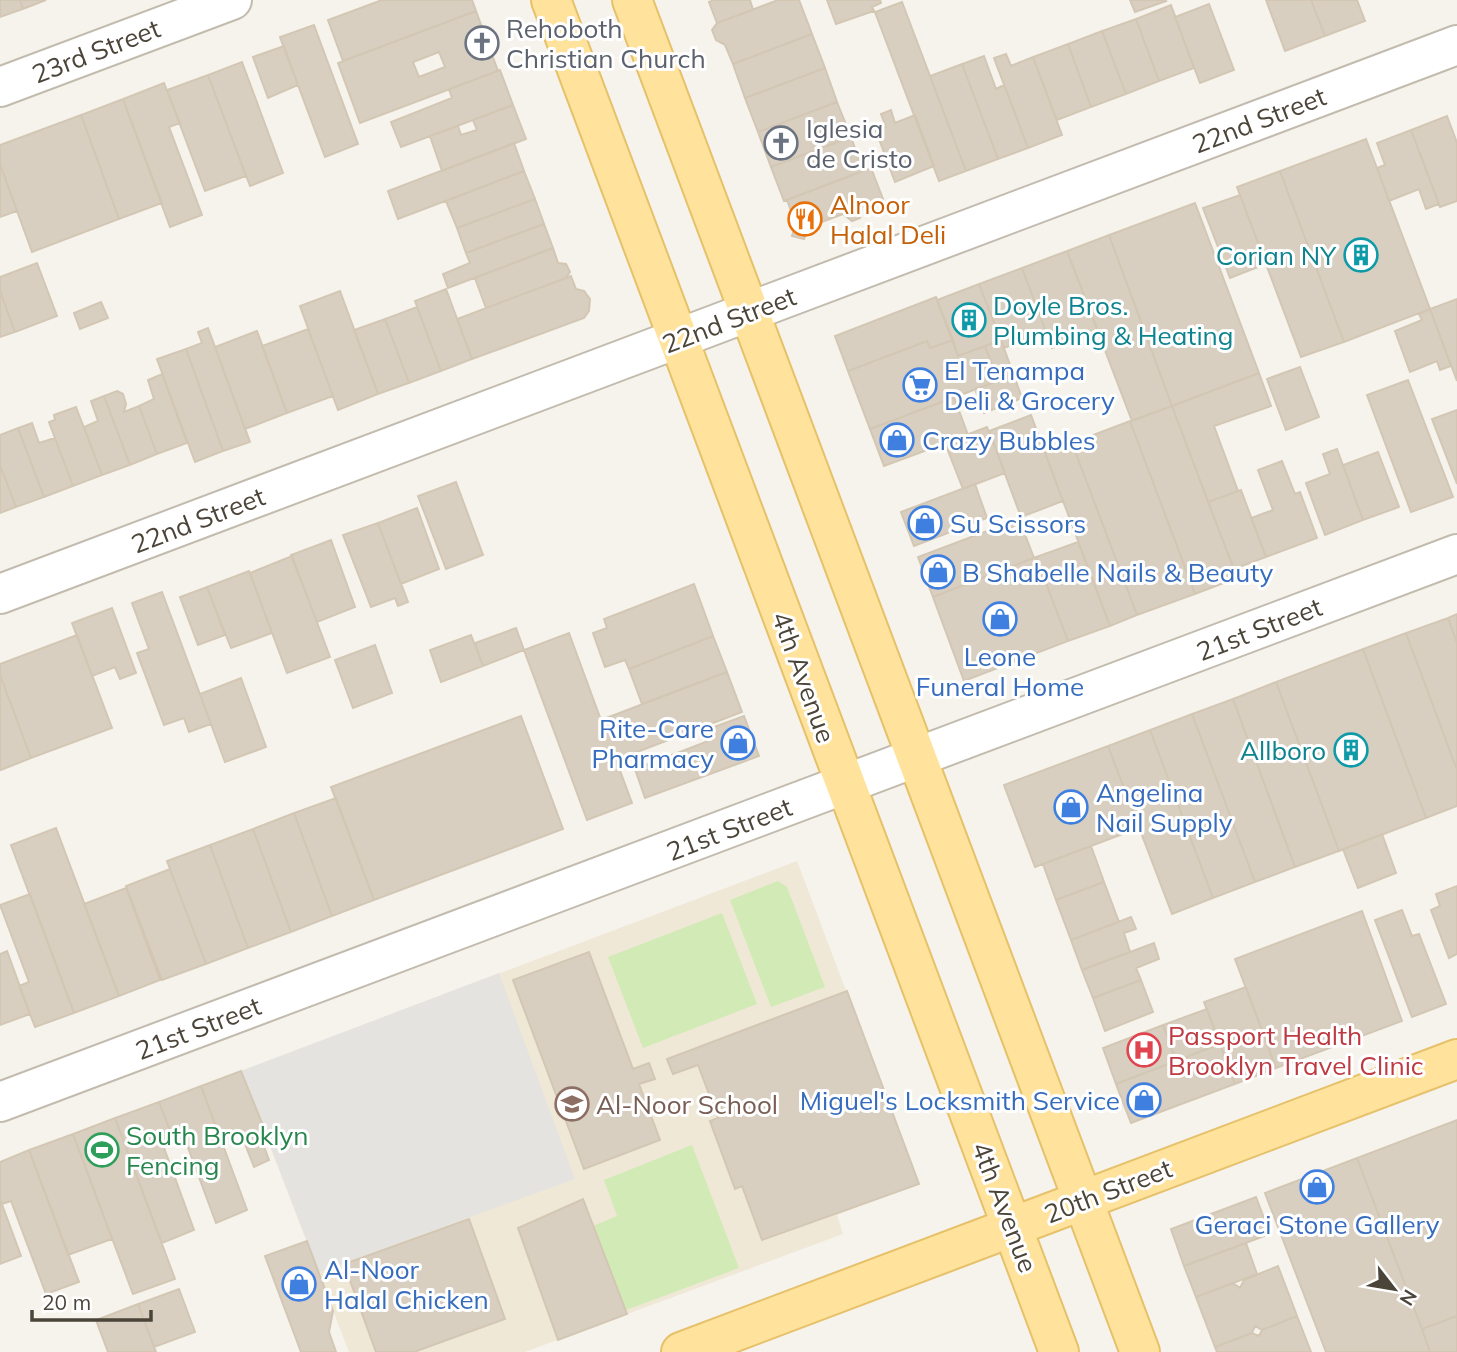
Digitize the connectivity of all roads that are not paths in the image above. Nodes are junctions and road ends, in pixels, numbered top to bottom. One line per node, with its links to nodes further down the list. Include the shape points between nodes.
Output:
1 (232, 0): 5 (street, 23rd Street)
2 (551, 0): 7 (main road, 4th Avenue)
3 (632, 0): 6 (main road)
4 (1457, 45): 6 (street, 22nd Street)
5 (0, 87)
6 (749, 312): 7 (street, 22nd Street); 10 (main road)
7 (678, 338): 9 (street, 22nd Street); 11 (main road, 4th Avenue)
8 (1457, 554): 10 (street, 21st Street)
9 (0, 594)
10 (917, 759): 11 (street, 21st Street); 14 (main road)
11 (845, 786): 13 (street, 21st Street); 15 (main road, 4th Avenue)
12 (1457, 1059): 14 (main road, 20th Street)
13 (0, 1102)
14 (1083, 1200): 15 (main road, 20th Street); 18 (main road)
15 (1012, 1227): 16 (main road, 20th Street); 17 (main road, 4th Avenue)
16 (681, 1352)
17 (1059, 1352)
18 (1140, 1352)

